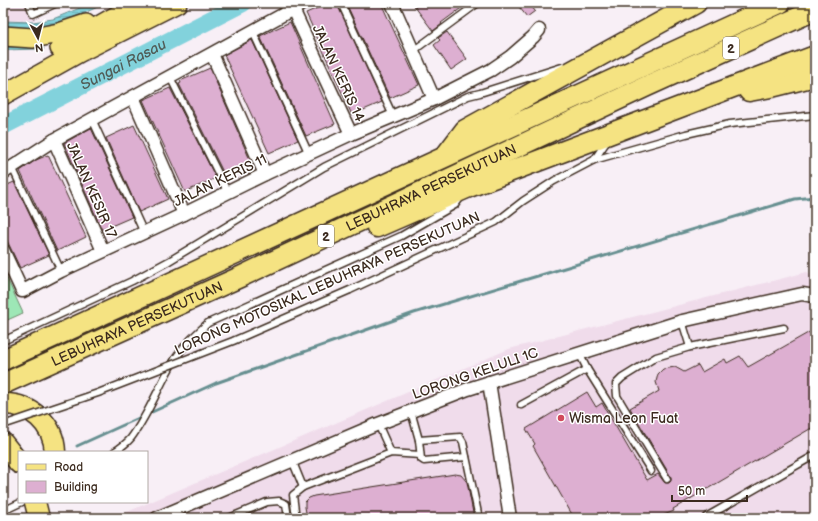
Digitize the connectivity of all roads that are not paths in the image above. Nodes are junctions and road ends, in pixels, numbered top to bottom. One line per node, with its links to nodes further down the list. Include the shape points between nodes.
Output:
1 (29, 3): 14 (lane, via 33,14)
2 (39, 3): 14 (lane)
3 (57, 3): 14 (lane)
4 (177, 3): 25 (main road, via 80,52)
5 (304, 3): 12 (street)
6 (340, 3): 30 (lane)
7 (478, 3): 18 (lane)
8 (696, 3): 19 (highway)
9 (780, 3): 36 (highway, LEBUHRAYA PERSEKUTUAN / 2)
10 (395, 4): 18 (street)
11 (134, 6): 17 (main road, via 60,33 33,38); 24 (main road)
12 (292, 6): 16 (street); 33 (street, JALAN KERIS 14)
13 (815, 10): 47 (highway, LEBUHRAYA PERSEKUTUAN / 2)
14 (40, 11)
15 (539, 30): 28 (street, JALAN KERIS 11, via 510,57 491,70)
16 (253, 32): 20 (street); 35 (lane)
17 (3, 36)
18 (413, 51): 28 (street)
19 (606, 52): 36 (highway, via 465,130); 51 (lane, via 468,96 324,167 138,278)
20 (212, 54): 23 (street); 39 (street)
21 (815, 56): 26 (highway)
22 (815, 76): 26 (highway, via 771,87)
23 (170, 77): 27 (street); 41 (lane)
24 (3, 81)
25 (3, 95)
26 (709, 96): 32 (highway)
27 (133, 97): 31 (street); 42 (street)
28 (434, 99): 30 (street, JALAN KERIS 11)
29 (815, 114): 37 (lane, LORONG MOTOSIKAL LEBUHRAYA PERSEKUTUAN, via 730,124)
30 (393, 116): 33 (street, JALAN KERIS 11)
31 (92, 119): 34 (street); 43 (lane)
32 (612, 133): 37 (lane); 40 (highway)
33 (351, 134): 35 (street, JALAN KERIS 11)
34 (54, 140): 38 (street); 45 (street, JALAN KESIR 17)
35 (309, 154): 39 (street, JALAN KERIS 11)
36 (445, 157): 54 (highway, LEBUHRAYA PERSEKUTUAN / 2)
37 (594, 160): 62 (lane, LORONG MOTOSIKAL LEBUHRAYA PERSEKUTUAN, bridge, via 554,181 496,222 350,290 233,341 98,394)
38 (7, 170): 46 (lane)
39 (265, 174): 41 (street, JALAN KERIS 11)
40 (470, 187): 47 (highway, via 345,241); 66 (lane, via 455,205 401,236 208,323 175,358 141,422 130,439)
41 (228, 193): 42 (street, JALAN KERIS 11)
42 (184, 214): 43 (street, JALAN KERIS 11)
43 (144, 233): 45 (street, JALAN KERIS 11)
44 (3, 250): 46 (street, JALAN KERIS 11, via 22,291)
45 (103, 251): 46 (street, JALAN KERIS 11)
46 (61, 270)
47 (240, 277): 57 (highway, LEBUHRAYA PERSEKUTUAN / 2)
48 (815, 296): 49 (street, LORONG KELULI 1C, via 802,294)
49 (682, 321): 52 (lane); 53 (street, LORONG KELULI 1C)
50 (784, 328): 52 (lane)
51 (3, 340)
52 (690, 347): 74 (lane, via 656,357 616,384 617,396)
53 (579, 353): 55 (lane); 56 (street, LORONG KELULI 1C)
54 (3, 360)
55 (587, 369): 59 (lane); 73 (lane)
56 (489, 382): 60 (street, LORONG KELULI 1C); 88 (street)
57 (3, 384)
58 (3, 404): 65 (highway, via 27,408 45,422)
59 (521, 405)
60 (411, 411): 61 (street, LORONG KELULI 1C); 63 (lane)
61 (378, 424): 67 (lane); 71 (street, LORONG KELULI 1C)
62 (3, 425)
63 (418, 440): 68 (lane); 70 (lane, via 460,437)
64 (3, 443): 72 (highway)
65 (55, 451)
66 (115, 451)
67 (391, 453): 68 (lane); 75 (lane)
68 (420, 455): 70 (lane, via 420,459 424,461)
69 (815, 455): 81 (lane)
70 (466, 457): 87 (lane)
71 (292, 460): 75 (lane); 80 (street, LORONG KELULI 1C)
72 (18, 462)
73 (651, 471)
74 (667, 479)
75 (303, 487): 86 (lane, via 293,495)
76 (20, 503): 79 (lane)
77 (35, 503): 83 (highway, bridge)
78 (39, 503): 82 (highway)
79 (3, 511)
80 (165, 516)
81 (706, 517)
82 (33, 518)
83 (39, 518)
84 (229, 518): 85 (lane, via 267,502 279,500 286,504)
85 (288, 518)
86 (296, 518)
87 (479, 518)
88 (510, 518)

